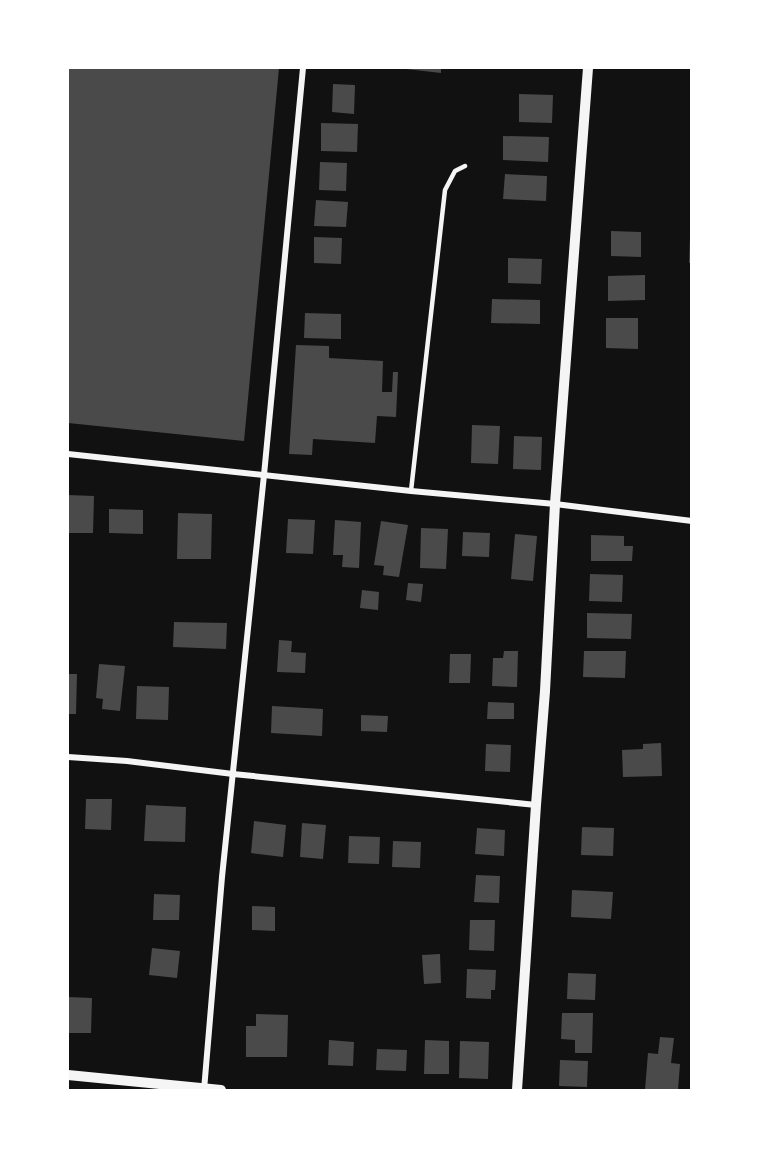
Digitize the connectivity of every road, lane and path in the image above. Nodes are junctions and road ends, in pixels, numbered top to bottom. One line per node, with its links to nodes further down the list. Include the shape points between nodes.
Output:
1 (303, 68): 5 (street)
2 (588, 68): 7 (street)
3 (465, 166): 6 (lane, via 455,171 445,190)
4 (68, 454): 5 (street)
5 (264, 475): 6 (street); 10 (street)
6 (411, 491): 7 (street)
7 (555, 504): 8 (street); 11 (street)
8 (692, 521)
9 (68, 757): 10 (street)
10 (233, 774): 11 (street); 13 (street)
11 (536, 805): 15 (street)
12 (68, 1075): 13 (street)
13 (204, 1090): 14 (street)
14 (221, 1090)
15 (517, 1090)

